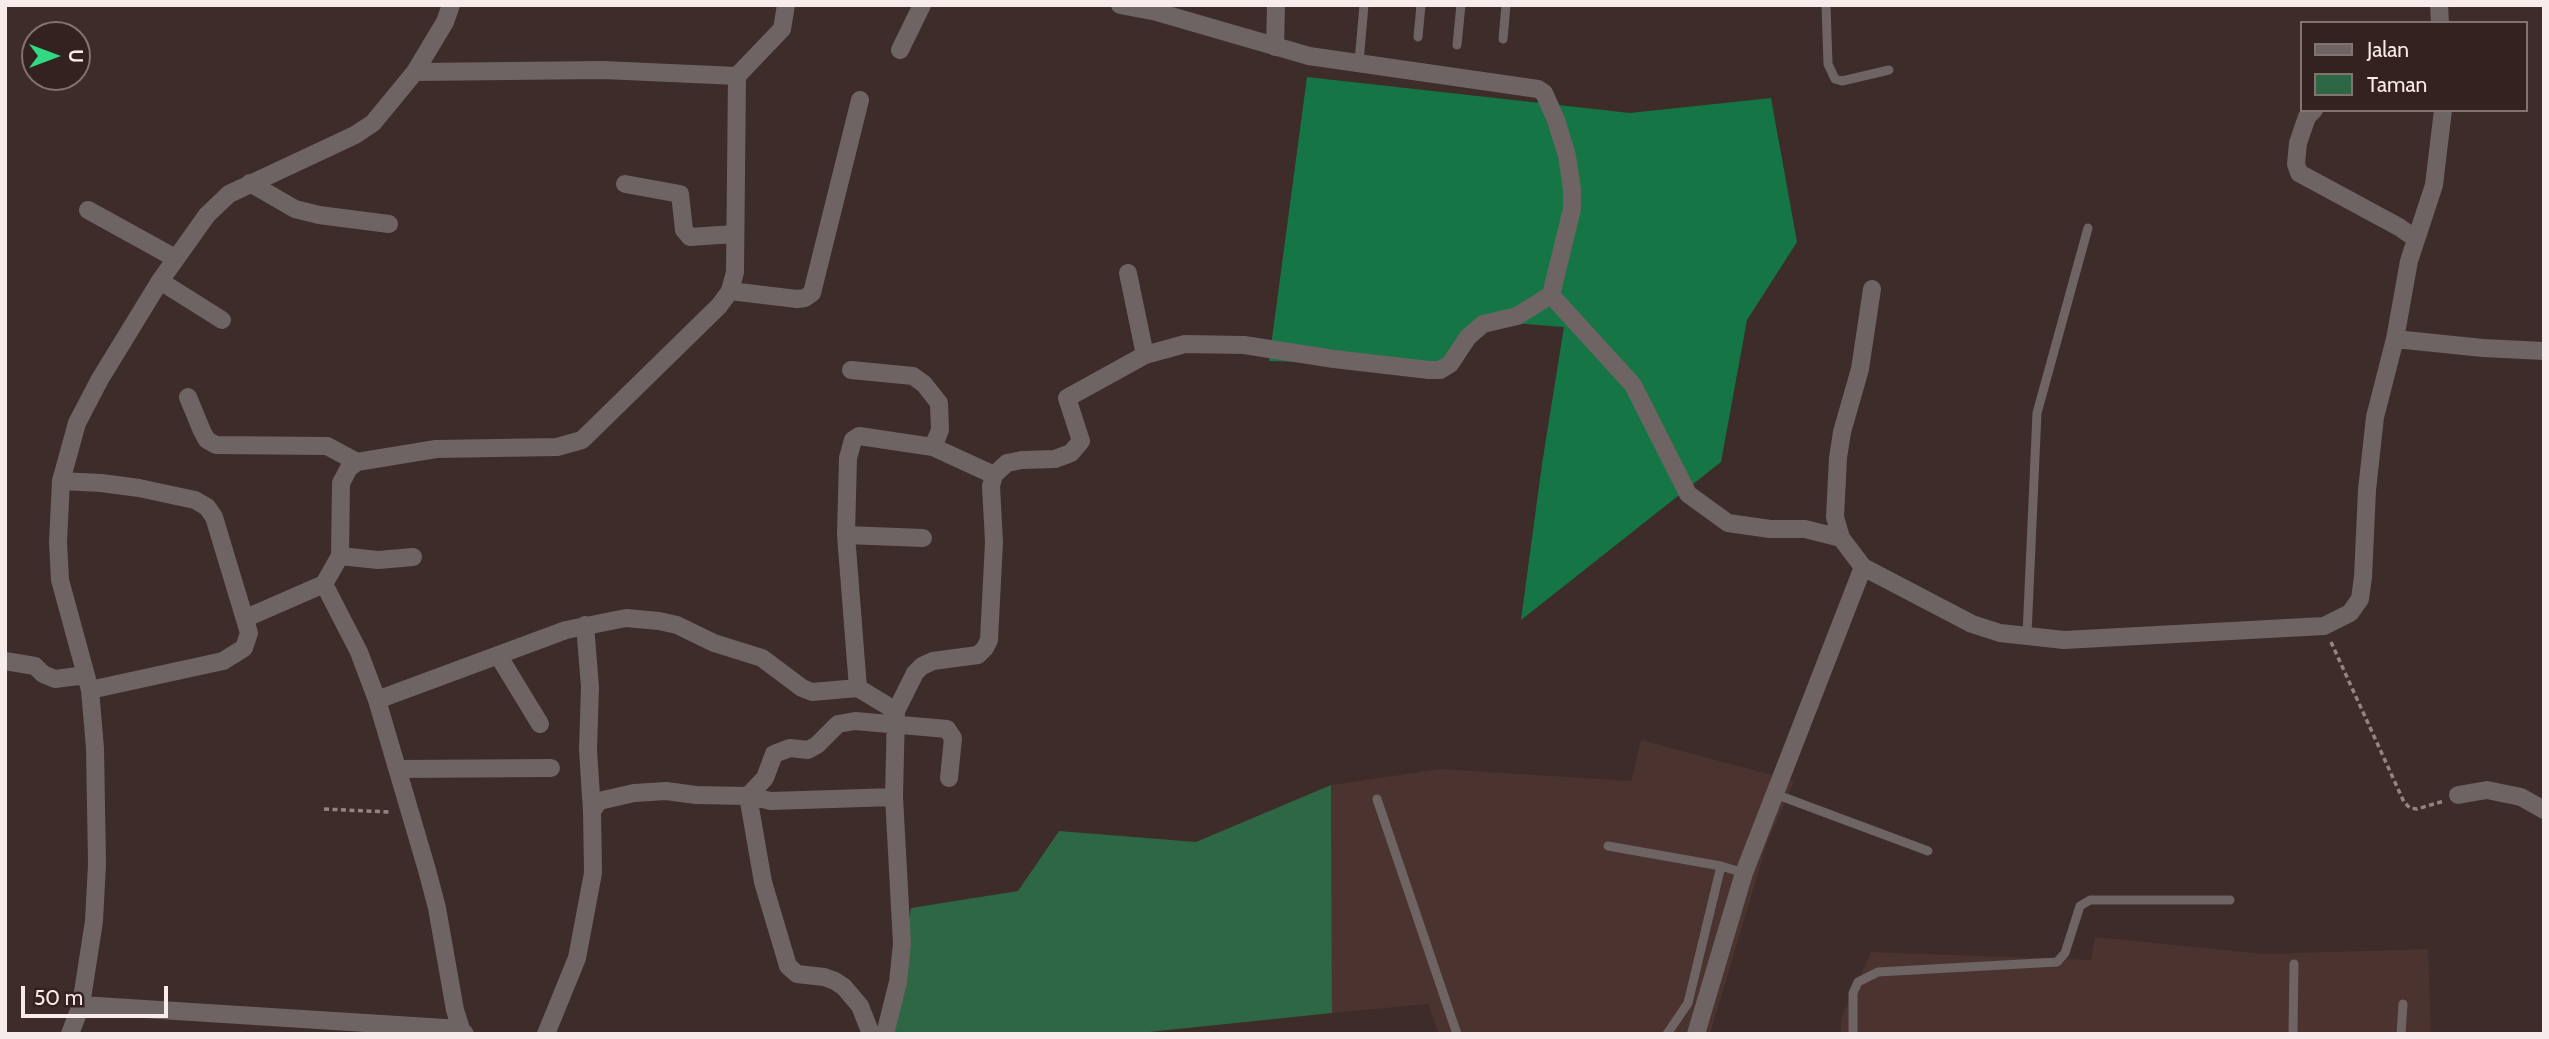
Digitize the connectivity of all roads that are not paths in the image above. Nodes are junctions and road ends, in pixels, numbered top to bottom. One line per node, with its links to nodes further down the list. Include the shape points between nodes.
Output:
1 (451, 5): 19 (street)
2 (786, 5): 20 (street, via 782,29)
3 (922, 5): 16 (street)
4 (1120, 5): 11 (street)
5 (1276, 5): 15 (street)
6 (1364, 5): 17 (lane)
7 (1421, 5): 12 (lane)
8 (1461, 5): 14 (lane)
9 (1506, 5): 13 (lane)
10 (1826, 5): 18 (lane, via 1828,64 1835,79)
11 (1158, 9): 15 (street)
12 (1418, 37)
13 (1503, 39)
14 (1457, 45)
15 (1275, 47): 17 (street)
16 (900, 50)
17 (1359, 62): 36 (street, via 1544,93 1567,156 1572,189 1572,209)
18 (1889, 70)
19 (415, 72): 20 (street, via 603,70); 24 (street, via 373,123)
20 (737, 76): 29 (street)
21 (860, 100): 35 (street, via 812,293 797,299)
22 (2312, 112): 30 (street, via 2298,143 2299,173)
23 (2443, 112): 30 (street, via 2434,186)
24 (250, 183): 27 (street, via 295,209); 31 (street, via 229,194 207,215)
25 (625, 184): 29 (street, via 680,194 684,230 690,237)
26 (88, 210): 31 (street)
27 (389, 224)
28 (2088, 228): 56 (lane, via 2037,413)
29 (734, 234): 35 (street, via 735,272)
30 (2416, 239): 38 (street)
31 (175, 258): 33 (street)
32 (1128, 273): 40 (street)
33 (160, 281): 37 (street); 46 (street, via 77,423)
34 (1872, 289): 49 (street, via 1860,369 1838,458 1835,517)
35 (730, 292): 44 (street, via 582,440 557,447 436,449)
36 (1551, 295): 40 (street, via 1517,316 1483,324 1440,370 1244,345 1185,344); 49 (street, via 1633,386 1688,494 1728,523 1805,529)
37 (222, 320)
38 (2395, 339): 39 (street); 56 (street, via 2375,417 2360,598 2350,612 2325,626 2276,630 2064,640)
39 (2544, 351)
40 (1145, 355): 45 (street, via 1068,398 1080,441 1071,453 1007,463)
41 (851, 370): 43 (street, via 913,376 924,384 939,403 940,430)
42 (188, 397): 44 (street, via 202,432 216,445 327,446)
43 (933, 447): 45 (street); 47 (street, via 856,437 848,458)
44 (357, 463): 50 (street, via 341,483)
45 (994, 475): 62 (street, via 989,640 978,655 922,666)
46 (61, 481): 54 (street, via 139,488 195,500 207,507); 59 (street, via 60,580)
47 (846, 535): 48 (street); 60 (street)
48 (923, 538)
49 (1841, 538): 52 (street)
50 (340, 556): 51 (street); 53 (street)
51 (413, 557)
52 (1863, 566): 56 (street, via 1972,624 2000,633); 67 (street)
53 (324, 584): 54 (street); 61 (street, via 359,652)
54 (246, 618): 59 (street, via 249,633 244,648 223,661)
55 (585, 625): 57 (street); 60 (street, via 626,618 677,625 762,658 802,688); 73 (street)
56 (2027, 634)
57 (498, 655): 61 (street); 63 (street)
58 (5, 661): 59 (street, via 35,666 55,679)
59 (88, 682): 81 (street, via 95,748 97,864)
60 (858, 688): 62 (street)
61 (377, 700): 65 (street)
62 (896, 718): 66 (street, via 947,729 953,738); 69 (street, via 838,724 807,750 790,748 774,754 765,778); 70 (street)
63 (540, 724)
64 (551, 768): 65 (street)
65 (399, 769): 82 (street, via 437,908)
66 (949, 778)
67 (1773, 794): 75 (lane); 77 (street)
68 (2459, 795): 72 (street, via 2487,790 2521,797)
69 (748, 796): 70 (street, via 771,802); 73 (street, via 634,793 608,797); 85 (street, via 763,882 788,966 797,974 824,977 844,988 860,1006)
70 (894, 797): 86 (street, via 902,944)
71 (1377, 799): 87 (lane)
72 (2544, 810)
73 (592, 811): 84 (street, via 593,873 577,958)
74 (1608, 846): 76 (lane)
75 (1928, 851)
76 (1721, 866): 77 (lane); 88 (lane, via 1688,1003)
77 (1744, 873): 89 (street)
78 (2230, 900): 90 (lane, via 2090,900 2080,906 2066,953 2057,962 1878,972 1858,982 1853,993)
79 (2294, 964): 91 (lane)
80 (2403, 1004): 92 (lane)
81 (82, 1005): 82 (street); 83 (street)
82 (463, 1031)
83 (70, 1034)
84 (545, 1034)
85 (871, 1034)
86 (886, 1034)
87 (1457, 1034)
88 (1667, 1034)
89 (1696, 1034)
90 (1853, 1034)
91 (2293, 1034)
92 (2401, 1034)

